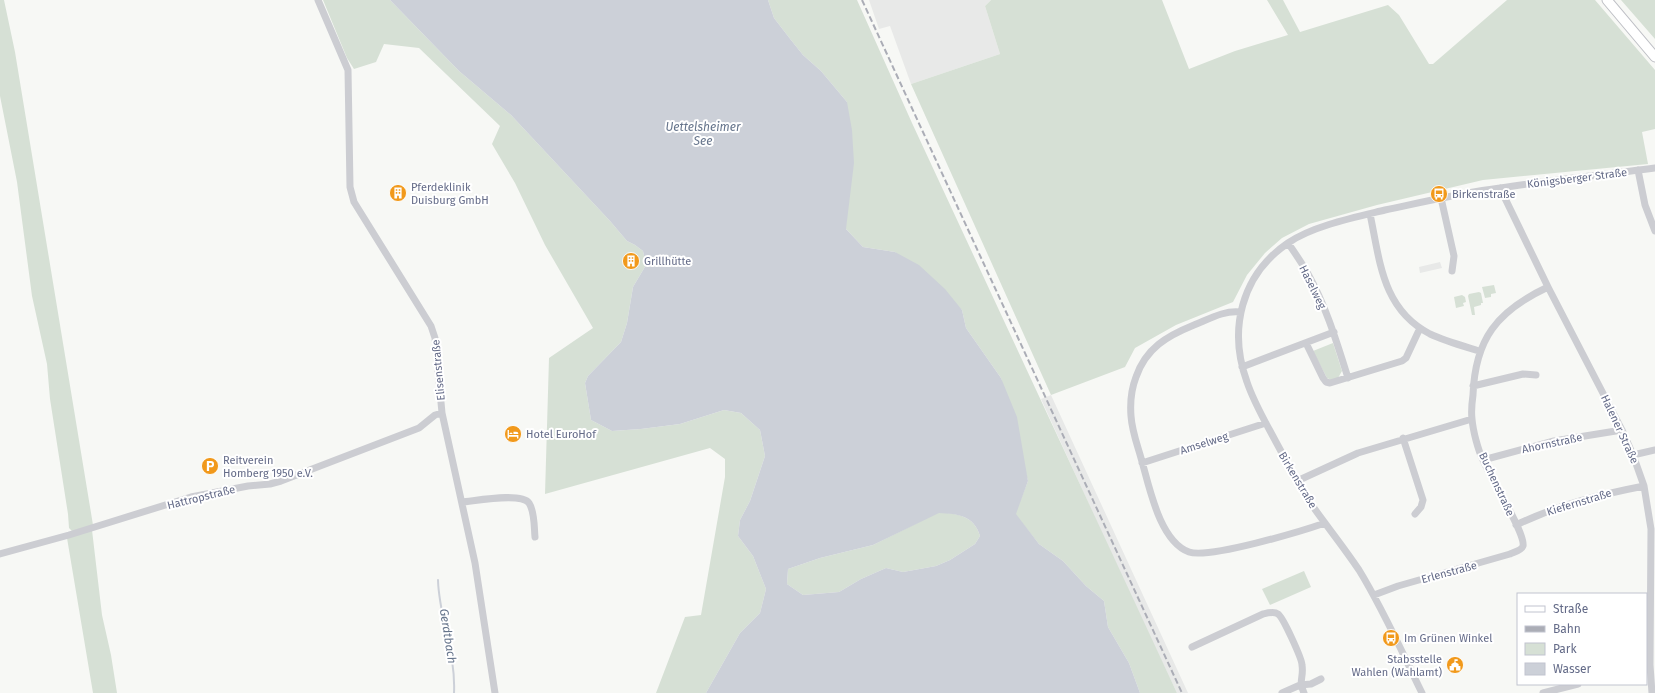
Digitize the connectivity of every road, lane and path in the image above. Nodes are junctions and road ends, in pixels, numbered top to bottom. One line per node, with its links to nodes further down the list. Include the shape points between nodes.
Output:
1 (318, 0): 22 (street, Elisenstraße, via 348,70 351,195 433,332)
2 (1607, 0): 3 (main road)
3 (1655, 57)
4 (1655, 168): 5 (street, Königsberger Straße)
5 (1638, 170): 6 (street, Königsberger Straße); 9 (street, via 1645,205)
6 (1500, 188): 7 (street, Birkenstraße); 12 (street, Halener Straße)
7 (1441, 198): 8 (street, Birkenstraße); 11 (street, via 1454,256)
8 (1370, 214): 10 (street, Birkenstraße, via 1314,231); 14 (street, via 1389,292 1403,313)
9 (1655, 230)
10 (1288, 243): 13 (street, Birkenstraße, via 1268,261 1253,280); 15 (street, Haselweg, via 1309,274)
11 (1452, 271)
12 (1548, 287): 17 (street, Buchenstraße, via 1520,302 1505,314 1491,329); 25 (street, Halener Straße)
13 (1240, 312): 18 (street, Birkenstraße, via 1238,336); 30 (street, via 1232,311 1175,333 1158,344 1143,362 1136,377 1130,402 1133,430)
14 (1420, 328): 17 (street); 20 (street, via 1406,358 1402,361)
15 (1334, 332): 16 (street); 20 (street, Haselweg)
16 (1306, 343): 18 (street); 20 (street, via 1326,382)
17 (1479, 352): 21 (street, Buchenstraße)
18 (1242, 367): 24 (street, Birkenstraße, via 1247,384)
19 (1536, 375): 21 (street, via 1523,374)
20 (1348, 378)
21 (1473, 386): 23 (street, Buchenstraße)
22 (442, 413): 33 (street, Elisenstraße); 39 (street, Hattropstraße, via 435,415 419,428 281,481 191,497)
23 (1472, 419): 26 (street); 29 (street, Buchenstraße)
24 (1266, 423): 30 (street, Amselweg); 31 (street, Birkenstraße)
25 (1622, 430): 28 (street, Halener Straße); 29 (street, Ahornstraße, via 1554,441)
26 (1403, 438): 31 (street, via 1358,453); 34 (street, via 1423,500)
27 (1655, 450): 28 (street)
28 (1634, 455): 32 (street, Halener Straße)
29 (1482, 460): 36 (street, Buchenstraße)
30 (1142, 463): 35 (street, via 1160,518 1175,542 1190,552 1211,553 1231,549)
31 (1297, 481): 35 (street, Birkenstraße)
32 (1644, 486): 36 (street, Kiefernstraße, via 1592,496 1559,506); 42 (street, Halener Straße, via 1651,529)
33 (462, 502): 37 (street, via 512,497 523,499 531,507); 46 (street, Elisenstraße, via 475,563)
34 (1415, 514)
35 (1325, 522): 40 (street, Birkenstraße, via 1347,551)
36 (1516, 525): 38 (street, Buchenstraße)
37 (535, 538)
38 (1523, 546): 40 (street, Erlenstraße, via 1510,554)
39 (0, 554)
40 (1374, 595): 49 (street, Birkenstraße)
41 (1192, 647): 44 (street, via 1263,614 1278,614 1300,658)
42 (1648, 666): 51 (street, Halener Straße)
43 (1321, 679): 44 (street, via 1311,684)
44 (1300, 685): 47 (street); 48 (street)
45 (1574, 685): 50 (street)
46 (495, 693)
47 (1282, 693)
48 (1304, 693)
49 (1422, 693)
50 (1542, 693)
51 (1652, 693)

